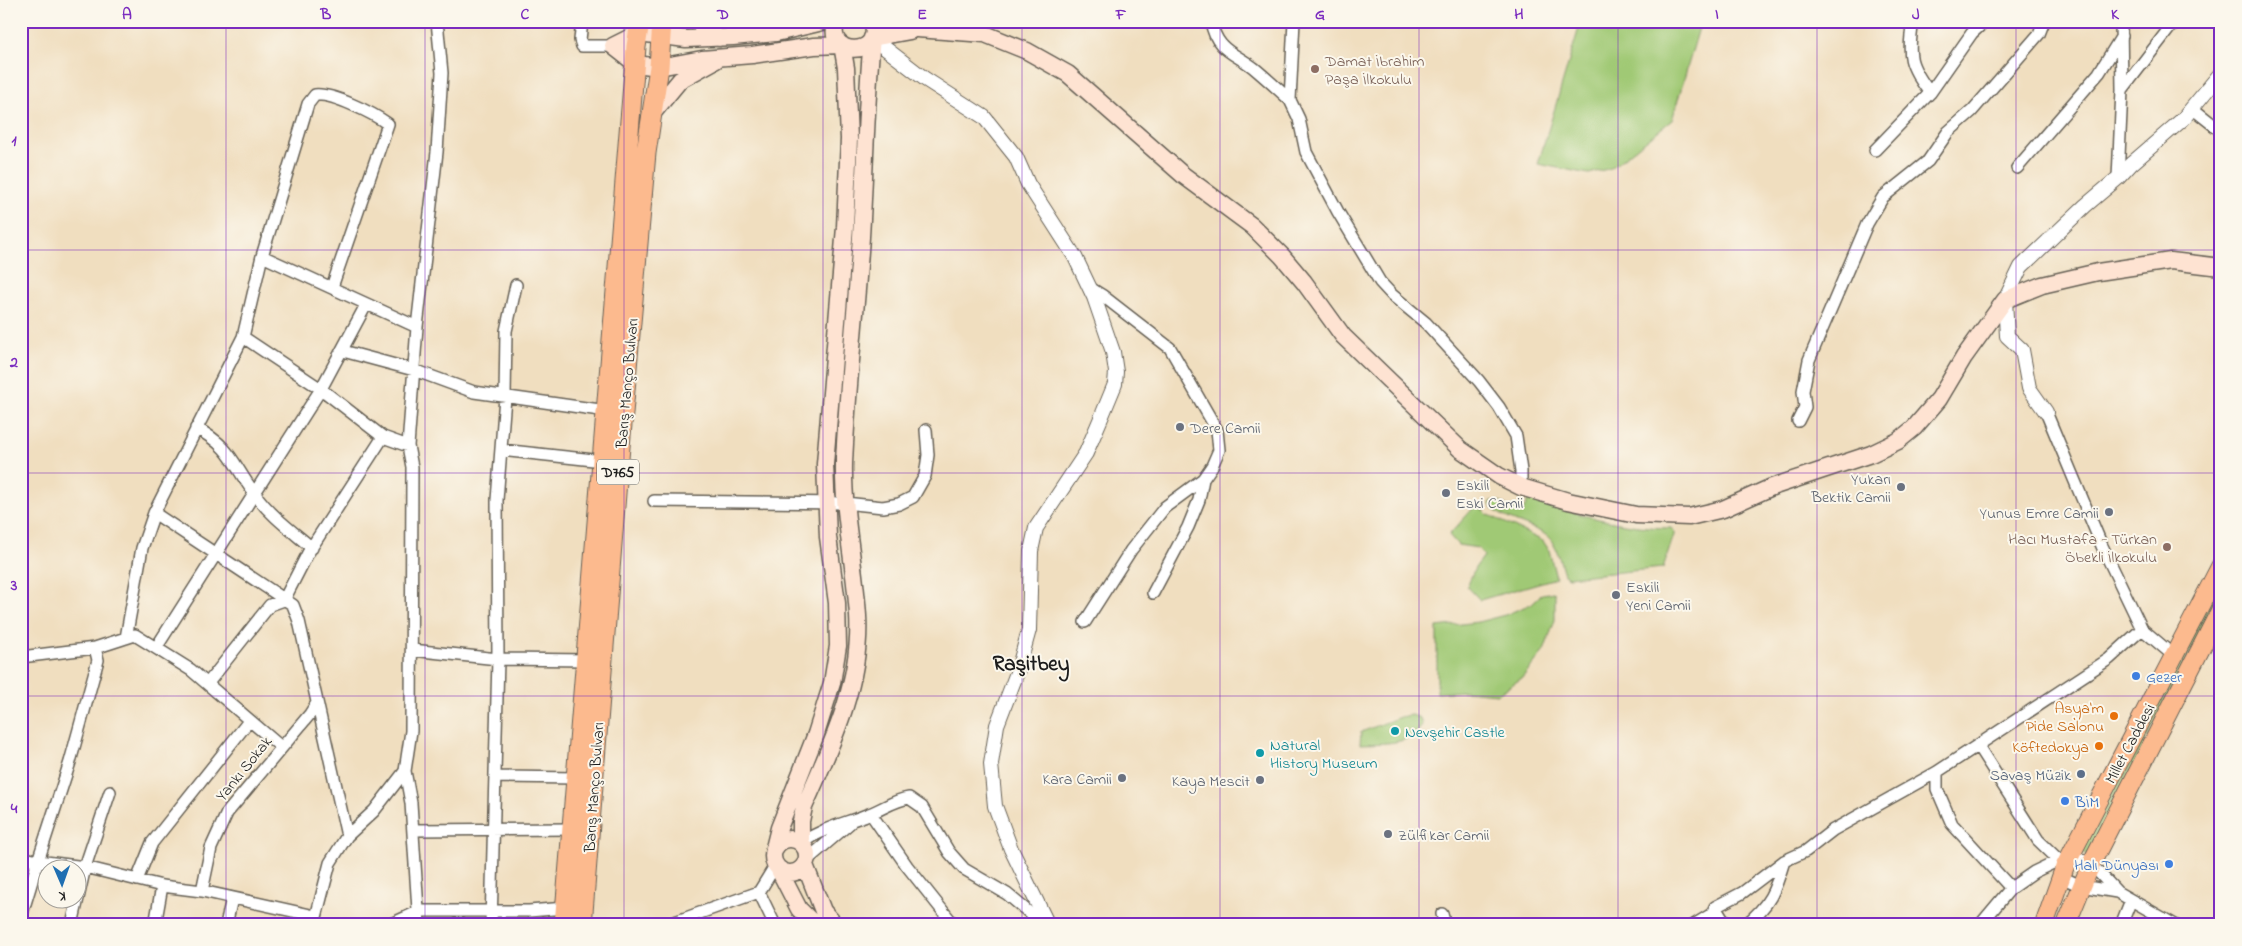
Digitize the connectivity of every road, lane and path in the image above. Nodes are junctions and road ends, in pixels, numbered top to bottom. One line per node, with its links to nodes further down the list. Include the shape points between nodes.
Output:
1 (437, 21): 44 (street, via 442,73 437,152)
2 (582, 21): 23 (street, via 582,46)
3 (696, 21): 20 (main road)
4 (827, 21): 20 (main road, via 776,33)
5 (837, 21): 22 (main road, via 835,36)
6 (872, 21): 21 (main road)
7 (883, 21): 18 (main road)
8 (1211, 21): 30 (street, via 1212,30 1226,52 1252,67)
9 (1294, 21): 30 (street)
10 (1913, 21): 29 (street, via 1910,40 1914,72)
11 (1985, 21): 16 (street)
12 (2044, 21): 52 (street, via 2039,34 1972,111 1948,132 1928,161 1883,197 1867,224 1809,360 1803,391 1806,408)
13 (2121, 21): 19 (street)
14 (2175, 21): 28 (street)
15 (640, 27): 17 (main road); 23 (main road); 25 (highway, Barış Manço Bulvarı / D765)
16 (1973, 27): 29 (street)
17 (662, 28): 20 (main road, via 686,39); 26 (highway, Barış Manço Bulvarı / D765)
18 (917, 29): 21 (main road); 60 (main road, via 985,34 1027,51 1068,74 1183,175 1252,226 1304,282 1343,336 1460,449)
19 (2122, 36): 28 (street); 35 (street, via 2099,73)
20 (719, 38)
21 (872, 38): 22 (main road, via 859,49); 41 (street, via 925,79 984,117 1016,157 1028,184 1075,257); 63 (main road, via 845,441)
22 (842, 45): 24 (main road); 64 (main road, via 847,78 849,139 845,227 828,414)
23 (613, 46): 25 (main road)
24 (720, 58): 26 (main road); 32 (main road, via 680,80)
25 (636, 64): 26 (main road); 50 (highway, Barış Manço Bulvarı / D765)
26 (659, 67): 32 (highway, Barış Manço Bulvarı / D765)
27 (2221, 73): 31 (street)
28 (2122, 90): 36 (street)
29 (1930, 93): 34 (street)
30 (1290, 100): 60 (street, via 1299,119 1306,152 1376,277 1480,381 1499,407 1516,436)
31 (2192, 108): 33 (street); 36 (street)
32 (652, 114): 133 (highway, Barış Manço Bulvarı / D765, via 617,481)
33 (2221, 131)
34 (1876, 150)
35 (2017, 168)
36 (2118, 178): 42 (street, via 2021,267)
37 (262, 256): 40 (street); 40 (street, via 310,98 321,94 338,99 388,124); 45 (street)
38 (2221, 267): 42 (main road, via 2171,261 2125,268 2042,286)
39 (516, 284): 49 (street, via 506,331)
40 (332, 287): 43 (street)
41 (1090, 288): 59 (street, via 1170,348 1208,411 1217,430 1220,450); 139 (street, via 1113,352 1115,384 1086,453 1036,528 1031,550 1029,630 997,725 990,764 995,806)
42 (2005, 300): 51 (street, via 2007,336 2022,350 2029,388); 60 (main road, via 1939,399 1914,428 1898,441 1871,454 1772,488 1723,509 1689,517 1636,515)
43 (366, 305): 44 (street); 46 (street)
44 (417, 328): 47 (street)
45 (243, 338): 48 (street); 53 (street)
46 (343, 351): 47 (street); 48 (street)
47 (414, 370): 49 (street, via 474,392); 56 (street)
48 (322, 388): 55 (street); 61 (street)
49 (505, 397): 50 (street); 57 (street)
50 (607, 412): 58 (highway, Barış Manço Bulvarı / D765)
51 (2046, 412): 73 (street, via 2102,546)
52 (1798, 421)
53 (196, 428): 61 (street, via 225,448); 65 (street)
54 (926, 430): 63 (street, via 928,455 925,476 912,497 884,508)
55 (383, 437): 56 (street); 66 (street)
56 (408, 446): 77 (street, via 412,467)
57 (500, 450): 58 (street); 80 (street, via 497,500)
58 (603, 461): 81 (highway, Barış Manço Bulvarı / D765)
59 (1202, 479): 69 (street, via 1199,500 1188,528); 72 (street, via 1165,507 1131,550)
60 (1521, 487)
61 (254, 494): 66 (street); 67 (street)
62 (654, 501): 64 (street)
63 (845, 503): 64 (street); 98 (main road, via 857,609 857,650 850,690 804,807)
64 (826, 504): 99 (main road, via 837,603 838,646 832,684)
65 (154, 513): 67 (street); 74 (street, via 142,548)
66 (312, 548): 70 (street)
67 (216, 555): 70 (street); 76 (street)
68 (2221, 565): 79 (main road, Millet Caddesi)
69 (1153, 593)
70 (284, 600): 82 (street, via 270,605); 83 (street, via 292,605 299,621)
71 (2221, 609): 106 (main road, Millet Caddesi)
72 (1085, 622)
73 (2142, 628): 79 (street); 85 (street, via 2109,659)
74 (126, 638): 75 (street); 76 (street, via 135,635)
75 (95, 648): 78 (street); 101 (street, via 98,660)
76 (156, 648): 82 (street)
77 (412, 650): 80 (street); 87 (street, via 411,731)
78 (21, 656)
79 (2174, 656): 107 (main road, Millet Caddesi)
80 (498, 659): 81 (street); 89 (street)
81 (587, 660): 90 (highway, Barış Manço Bulvarı / D765)
82 (208, 684): 84 (street)
83 (317, 703): 86 (street, Yankı Sokak); 97 (street)
84 (250, 721): 86 (street); 110 (street, via 152,843)
85 (1978, 746): 88 (street); 107 (street, via 2038,840)
86 (281, 747): 114 (street, Yankı Sokak, via 227,813 211,848)
87 (406, 771): 96 (street); 97 (street, via 374,811)
88 (1937, 772): 104 (street); 113 (street, via 1936,789 1952,824)
89 (495, 777): 90 (street); 95 (street)
90 (577, 778): 94 (highway, Barış Manço Bulvarı / D765)
91 (110, 792): 102 (street)
92 (871, 814): 93 (street); 138 (street); 139 (street, via 909,798 922,807 964,869 1006,894)
93 (855, 819): 98 (street, via 818,831); 105 (street)
94 (573, 828): 95 (street); 123 (highway, Barış Manço Bulvarı / D765)
95 (495, 829): 96 (street); 122 (street)
96 (413, 830): 121 (street)
97 (347, 836): 125 (street, via 330,863)
98 (801, 843): 99 (main road, via 784,840); 105 (main road, via 807,854)
99 (774, 848): 109 (main road, via 772,860)
100 (21, 857): 103 (street)
101 (39, 858)
102 (88, 858)
103 (38, 861): 124 (street)
104 (1784, 861): 119 (street, via 1742,893); 142 (street, via 1776,887 1762,911)
105 (806, 862): 109 (main road, via 793,873); 137 (main road, via 823,911)
106 (2091, 864): 107 (street); 112 (main road, Millet Caddesi); 116 (street)
107 (2064, 865): 112 (street); 113 (street, via 2034,872); 144 (main road, Millet Caddesi)
108 (88, 868): 110 (street)
109 (777, 868): 115 (street); 136 (main road, via 799,909)
110 (137, 880): 111 (street)
111 (162, 886): 114 (street); 128 (street)
112 (2081, 886): 116 (street); 145 (main road, Millet Caddesi)
113 (2011, 888): 143 (street)
114 (202, 891): 117 (street)
115 (759, 892): 134 (street); 135 (street)
116 (2117, 892): 118 (street)
117 (232, 898): 125 (street); 129 (street)
118 (2131, 900): 126 (street); 146 (street)
119 (1715, 907): 140 (street, via 1712,914); 141 (street)
120 (76, 908): 127 (street)
121 (420, 911): 122 (street); 130 (street); 131 (street)
122 (492, 911): 123 (street, via 529,911); 132 (street)
123 (565, 916)
124 (21, 917)
125 (314, 920)
126 (2159, 921): 147 (street)
127 (72, 925)
128 (155, 925)
129 (226, 925)
130 (389, 925)
131 (419, 925)
132 (492, 925)
133 (582, 925)
134 (666, 925)
135 (775, 925)
136 (815, 925)
137 (836, 925)
138 (954, 925)
139 (1046, 925)
140 (1694, 925)
141 (1726, 925)
142 (1744, 925)
143 (1980, 925)
144 (2044, 925)
145 (2066, 925)
146 (2121, 925)
147 (2175, 925)

